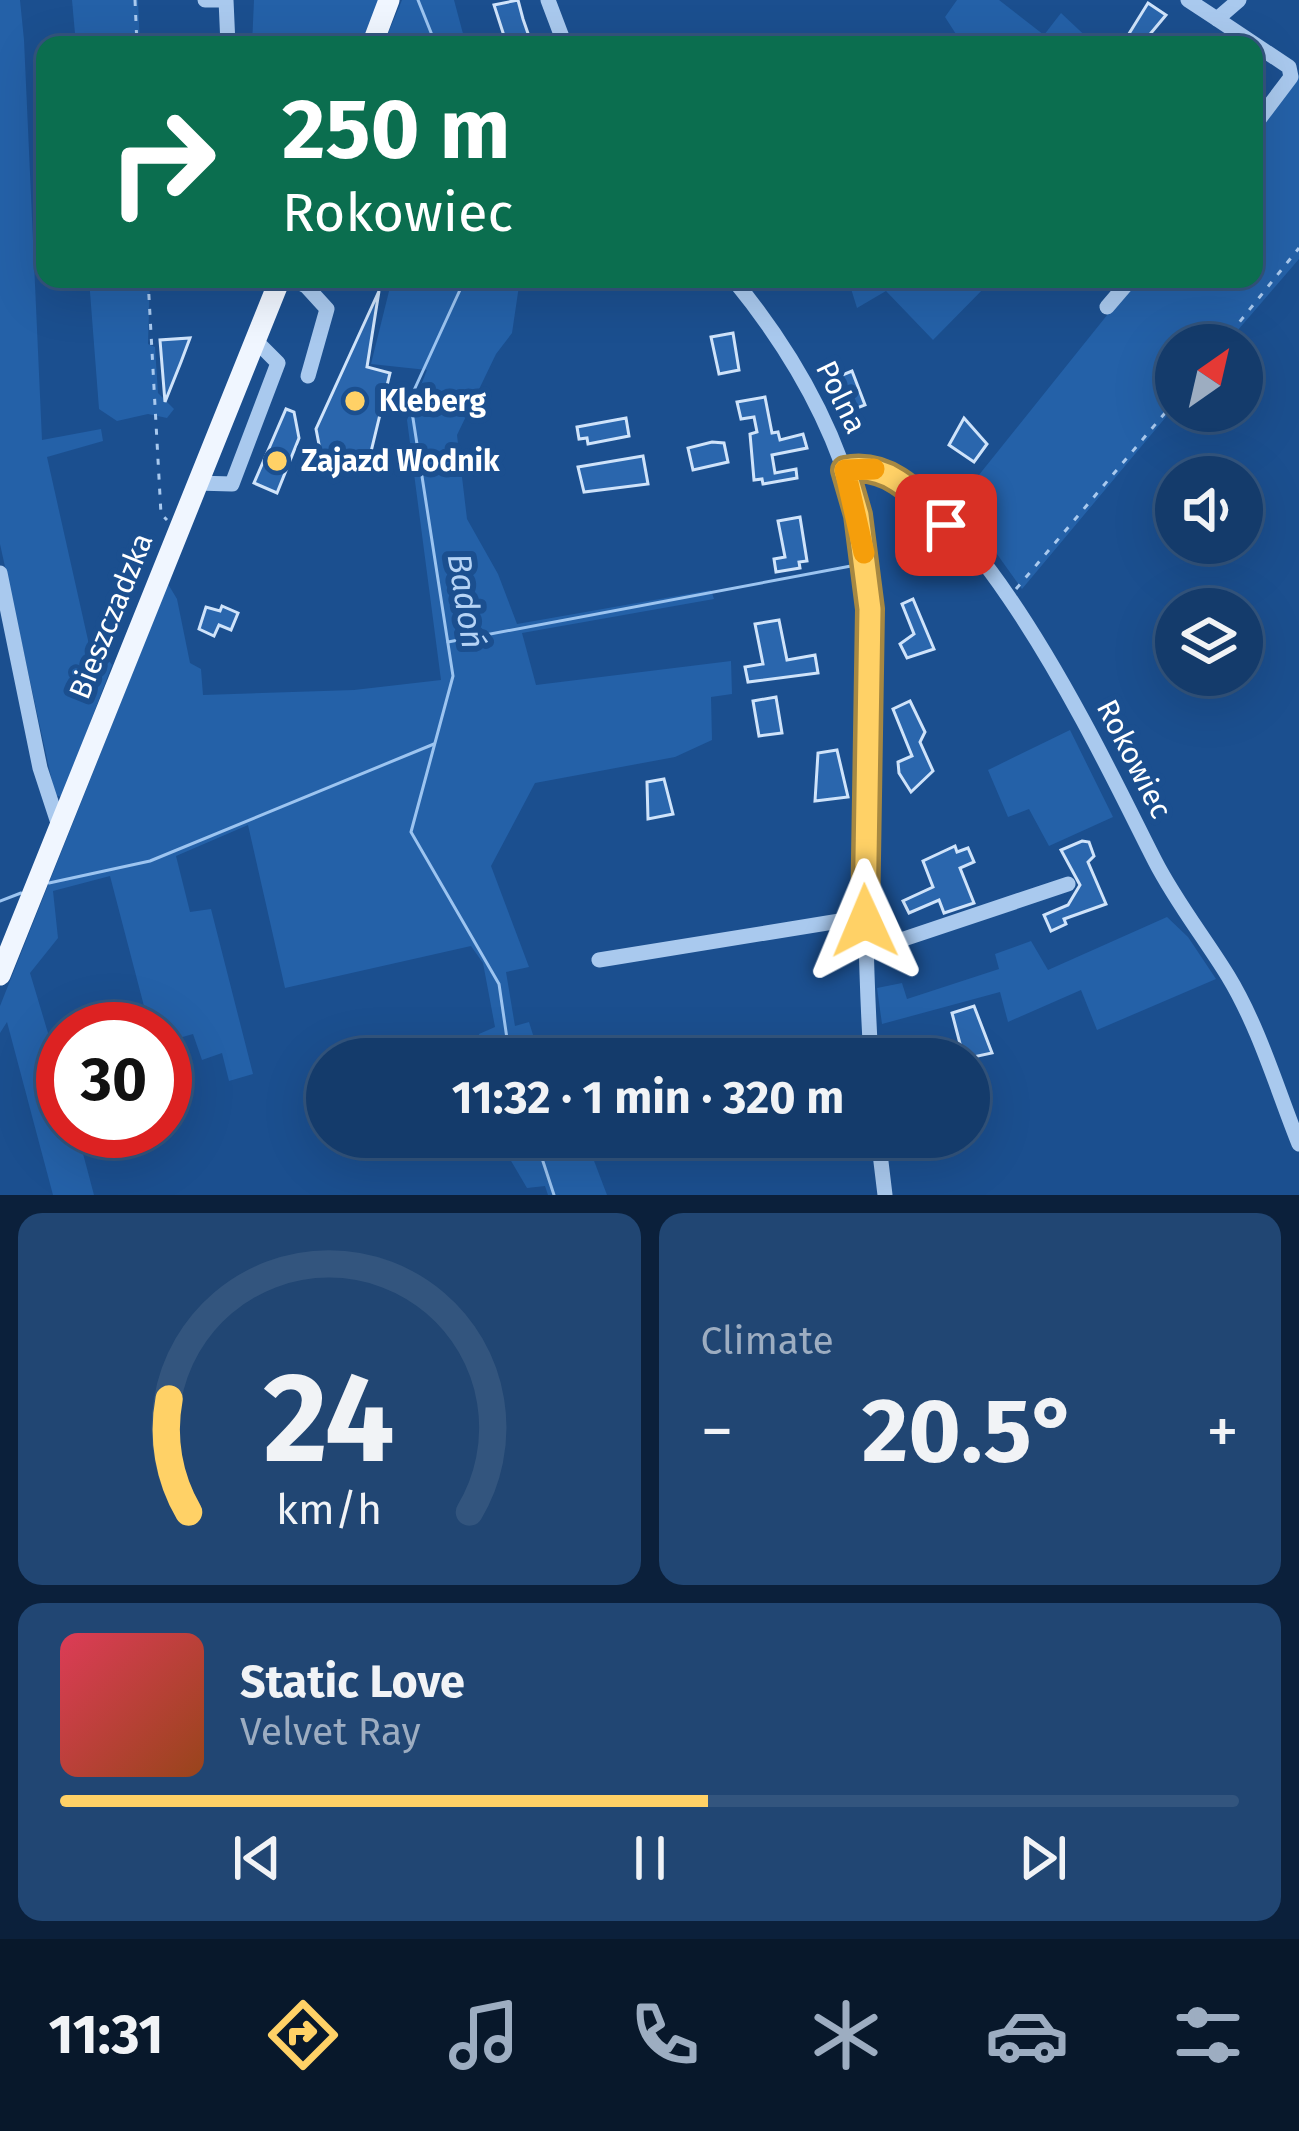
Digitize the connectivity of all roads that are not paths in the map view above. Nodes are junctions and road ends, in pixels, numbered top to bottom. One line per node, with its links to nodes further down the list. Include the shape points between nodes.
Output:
1 (205, 0): 7 (street, via 226,0)
2 (389, 0): 8 (main road)
3 (548, 0): 9 (street)
4 (1188, 0): 6 (street)
5 (1239, 0): 6 (street)
6 (1217, 19): 10 (street)
7 (228, 36)
8 (375, 36)
9 (562, 36)
10 (1242, 36)
11 (1263, 50): 12 (street, via 1292,76)
12 (1263, 114)
13 (277, 288): 18 (main road, Bieszczadzka)
14 (302, 288): 19 (street, via 327,309)
15 (740, 288): 20 (street, Polna, via 785,345)
16 (1124, 288): 17 (street)
17 (1107, 308)
18 (256, 341): 21 (main road, Bieszczadzka); 21 (street, via 278,363 232,484)
19 (308, 376)
20 (845, 470): 25 (street, Polna, via 870,609); 30 (street, Rokowiec, via 870,467 916,494 1011,596 1181,910 1228,977)
21 (196, 483): 23 (main road, Bieszczadzka)
22 (0, 573): 23 (street)
23 (59, 826): 28 (main road, Bieszczadzka)
24 (1068, 884): 26 (street)
25 (864, 917): 26 (street, Polna); 27 (street)
26 (865, 952): 29 (street, Polna)
27 (599, 960)
28 (0, 975)
29 (870, 1038)
30 (1299, 1144)
31 (881, 1158): 32 (street)
32 (886, 1195)

